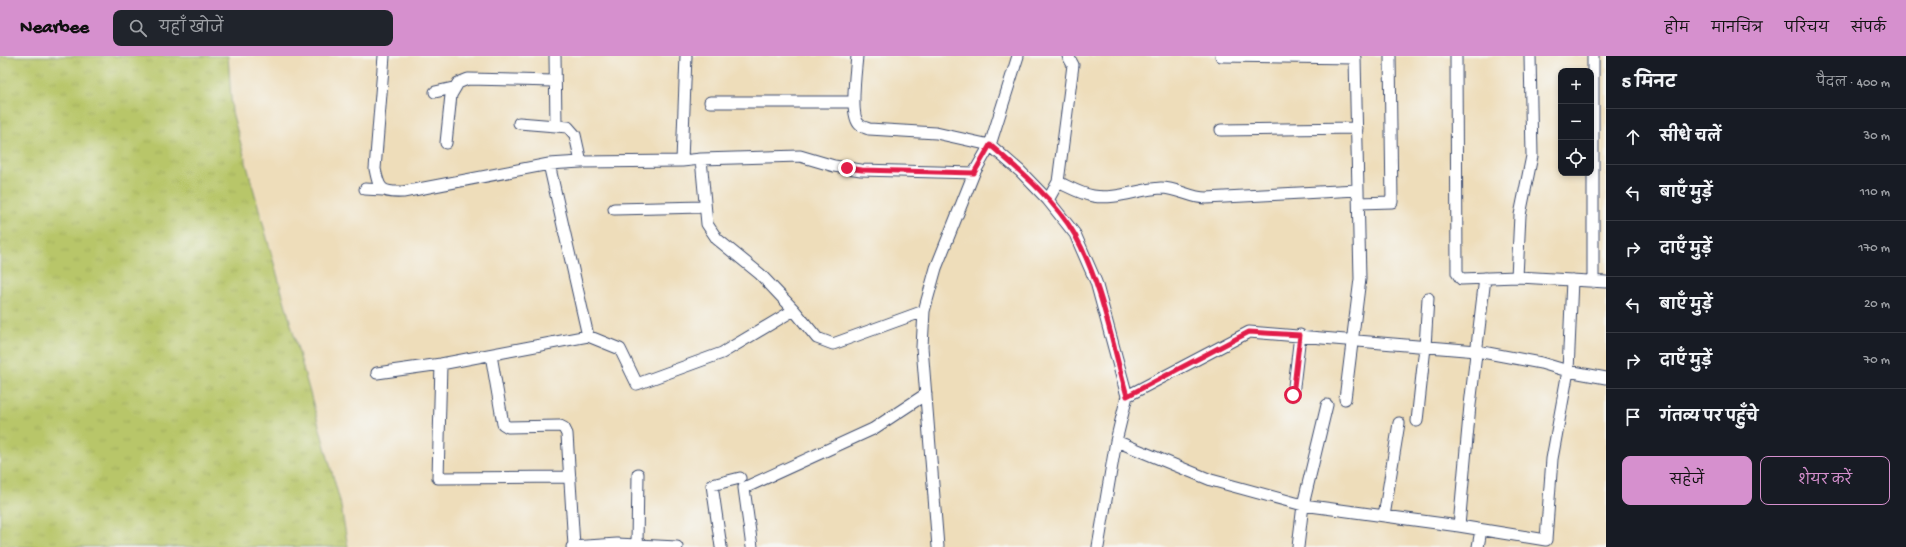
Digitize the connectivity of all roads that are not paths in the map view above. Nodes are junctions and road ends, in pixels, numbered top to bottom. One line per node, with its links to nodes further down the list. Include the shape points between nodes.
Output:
1 (384, 56): 32 (street, via 375,169 378,183)
2 (554, 56): 14 (street)
3 (686, 56): 26 (street)
4 (857, 56): 18 (street)
5 (1018, 56): 24 (street)
6 (1068, 56): 30 (street, via 1073,65)
7 (1221, 56): 12 (street)
8 (1390, 56): 35 (street, via 1392,202)
9 (1456, 56): 39 (street, via 1457,273 1461,278)
10 (1530, 56): 38 (street, via 1532,156 1520,215)
11 (1593, 56): 41 (street)
12 (1256, 57): 13 (street)
13 (1323, 57): 21 (street, via 1355,58)
14 (554, 81): 15 (street, via 468,79); 20 (street)
15 (453, 88): 16 (street); 23 (street)
16 (435, 92)
17 (710, 102): 18 (street)
18 (854, 102): 24 (street, via 856,118 860,125 869,129 936,133)
19 (519, 123): 20 (street)
20 (556, 125): 27 (street, via 568,127 575,135)
21 (1357, 128): 22 (street); 33 (street)
22 (1221, 130)
23 (446, 143)
24 (990, 145): 29 (street); 34 (street, via 1020,170)
25 (702, 159): 26 (street); 29 (street, via 800,156 834,166 862,170); 36 (street)
26 (682, 161): 27 (street)
27 (581, 162): 28 (street)
28 (549, 164): 32 (street, via 403,192 391,193); 47 (street)
29 (974, 173): 45 (street, via 936,268)
30 (1058, 182): 33 (street, via 1093,196 1162,188 1197,198); 34 (street)
31 (365, 189): 32 (street)
32 (383, 190)
33 (1357, 190): 35 (street)
34 (1048, 200): 58 (street, via 1074,234 1096,282)
35 (1359, 203): 48 (street, via 1360,279)
36 (705, 207): 37 (street); 44 (street, via 707,224 717,239 742,258)
37 (614, 209)
38 (1517, 277): 39 (street); 40 (street)
39 (1485, 278): 50 (street)
40 (1572, 280): 41 (street); 53 (street)
41 (1593, 282): 42 (street)
42 (1606, 282)
43 (1428, 298): 49 (street)
44 (794, 310): 45 (street, via 817,338 833,344); 47 (street, via 722,353 637,384 620,349)
45 (924, 311): 56 (street, via 922,347)
46 (1300, 335): 48 (street); 57 (street); 58 (street, via 1249,332)
47 (588, 336): 51 (street)
48 (1352, 341): 49 (street); 59 (street)
49 (1425, 347): 50 (street); 61 (street)
50 (1477, 351): 53 (street, via 1541,363); 69 (street)
51 (491, 355): 52 (street); 65 (street, via 503,424 508,427 564,428 567,434)
52 (441, 364): 54 (street); 65 (street, via 438,478)
53 (1568, 371): 55 (street); 70 (street, via 1552,459 1546,540)
54 (377, 373)
55 (1606, 378)
56 (926, 394): 75 (street, via 873,430 744,488); 76 (street)
57 (1293, 395)
58 (1127, 396): 63 (street)
59 (1345, 399)
60 (1327, 405): 67 (street)
61 (1417, 421)
62 (1399, 423): 68 (street)
63 (1116, 441): 67 (street, via 1211,480); 77 (street)
64 (638, 474): 71 (street)
65 (570, 477): 72 (street)
66 (740, 478): 74 (street, via 712,485)
67 (1303, 506): 68 (street); 78 (street)
68 (1384, 516): 69 (street)
69 (1459, 526): 70 (street)
70 (1480, 530): 79 (street)
71 (637, 545): 72 (street); 73 (street)
72 (573, 546)
73 (677, 547)
74 (721, 547)
75 (752, 547)
76 (938, 547)
77 (1098, 547)
78 (1298, 547)
79 (1478, 547)

